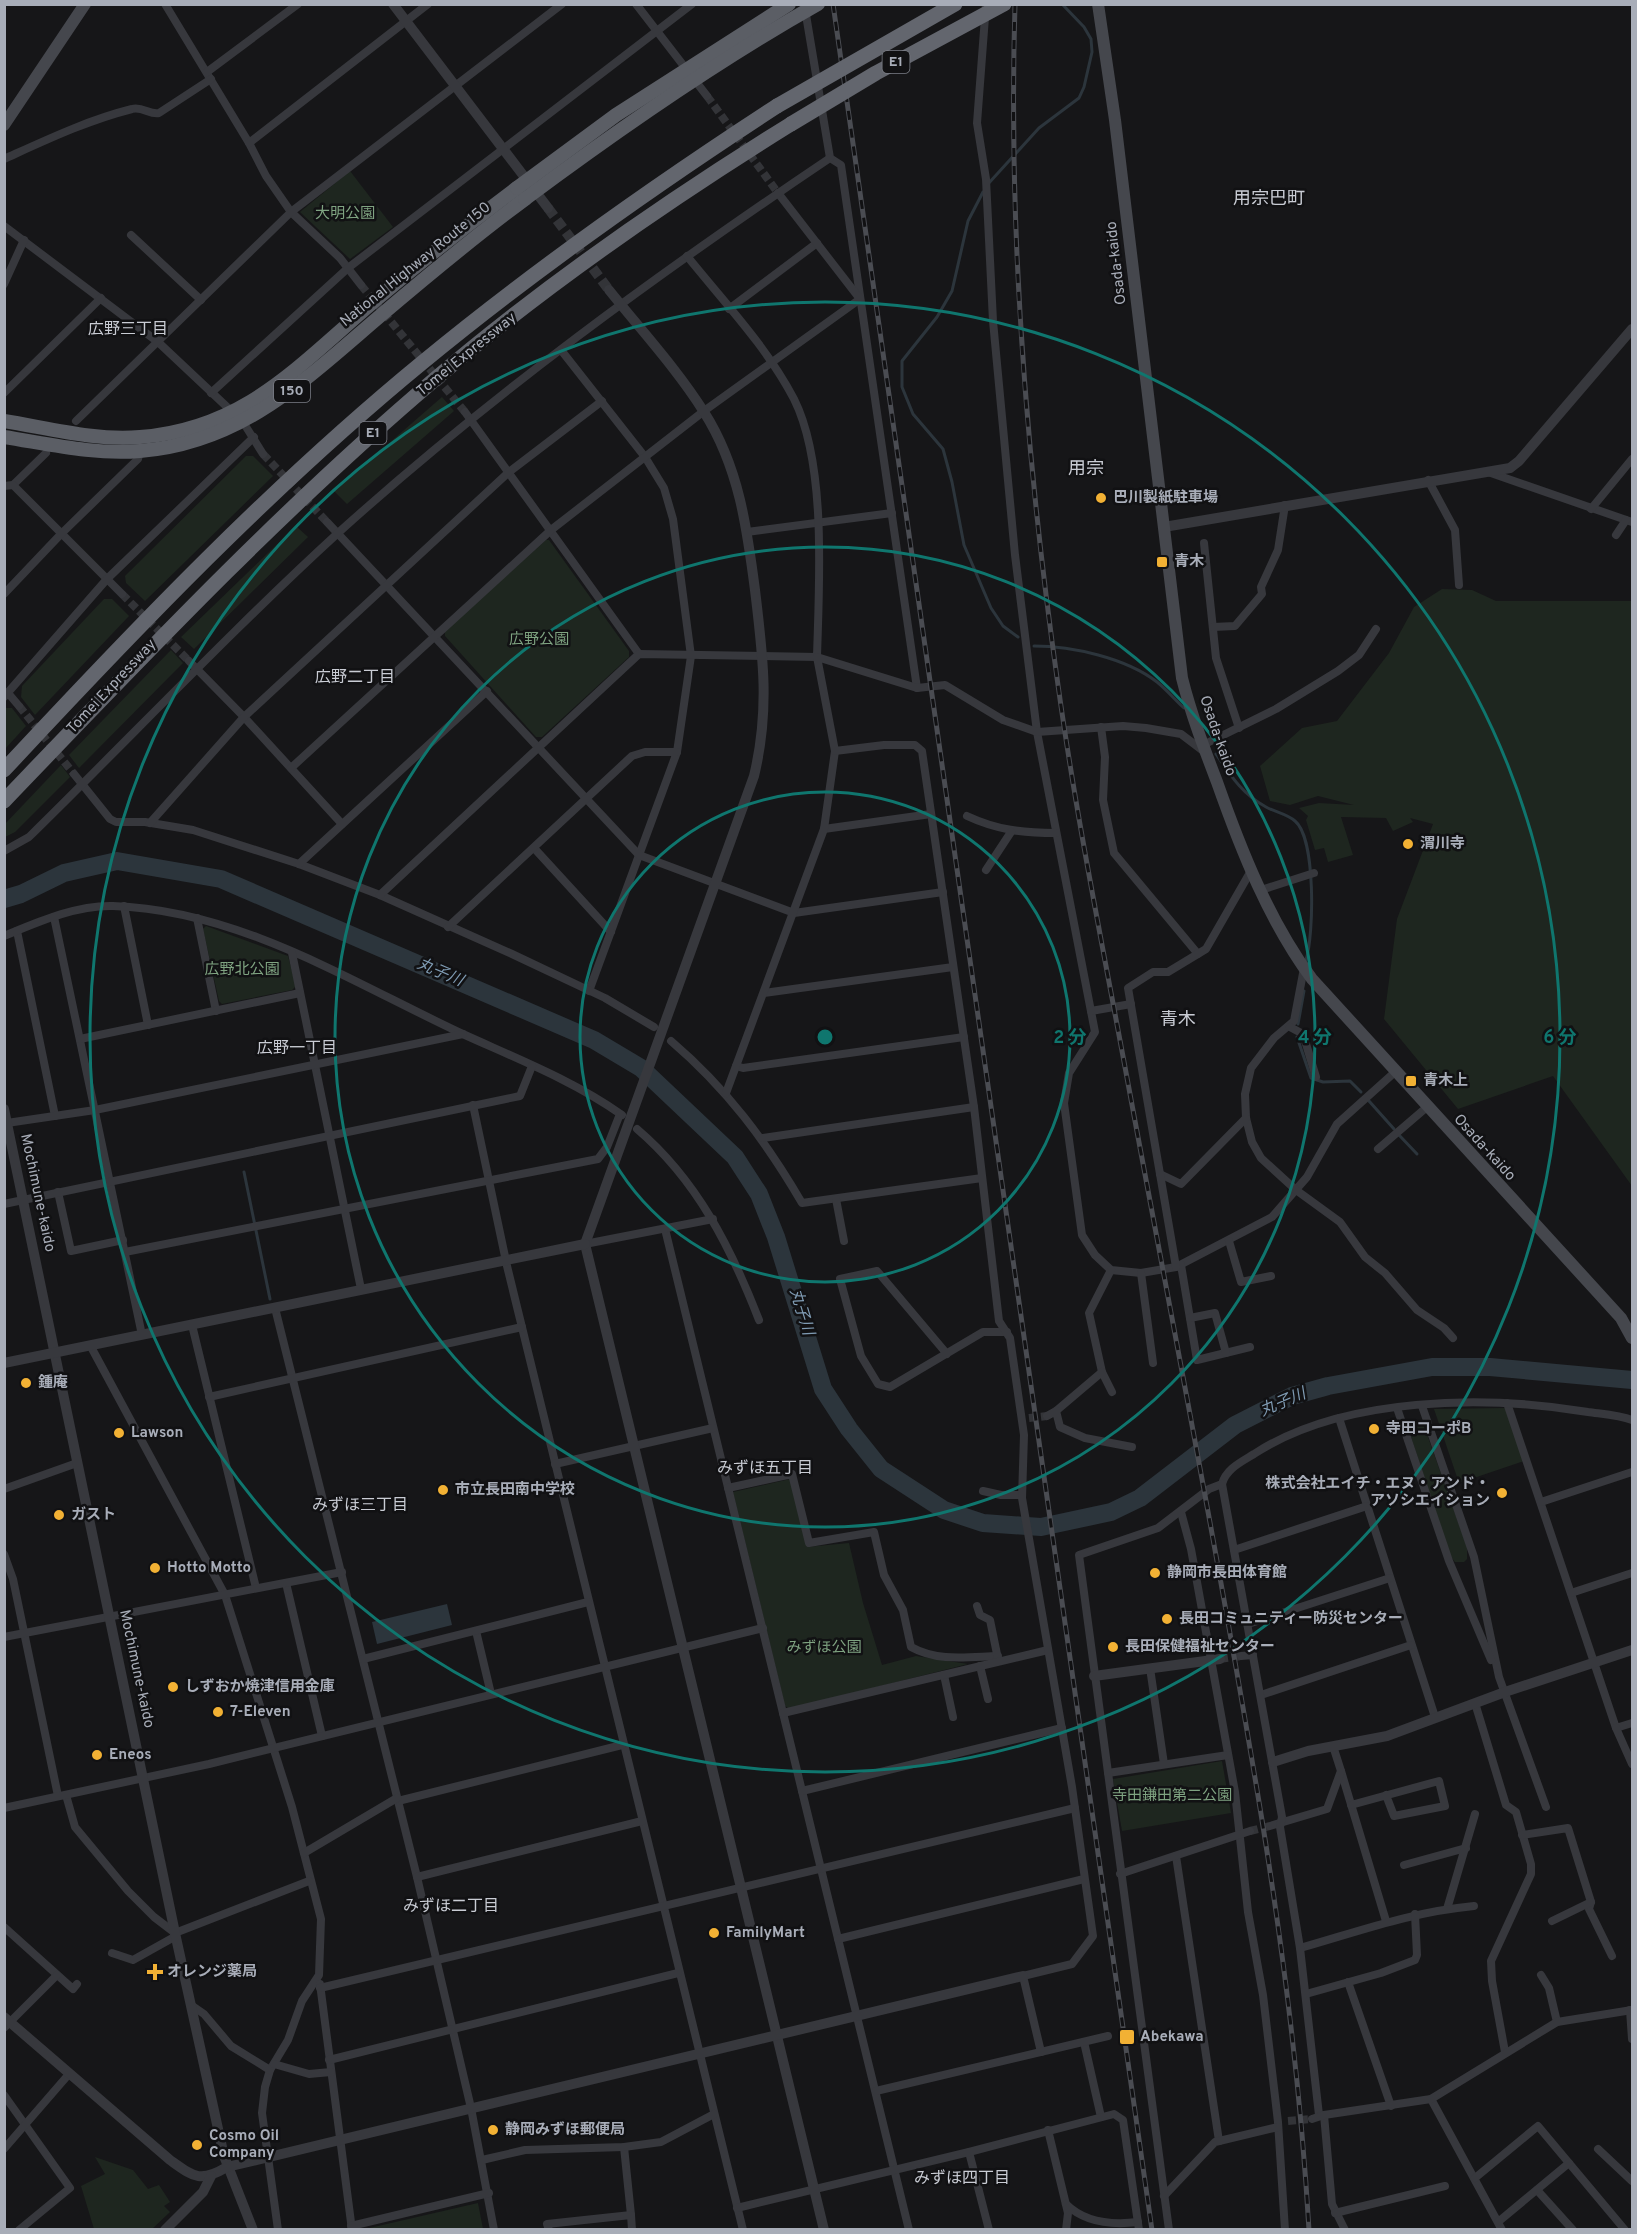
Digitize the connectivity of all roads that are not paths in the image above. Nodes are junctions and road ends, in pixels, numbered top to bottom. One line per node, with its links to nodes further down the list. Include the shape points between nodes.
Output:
1 (85, 4): 21 (main road)
2 (298, 4): 18 (street)
3 (393, 4): 16 (street)
4 (428, 4): 16 (street)
5 (562, 4): 19 (street)
6 (636, 4): 17 (street)
7 (692, 4): 17 (street)
8 (789, 4): 27 (highway, National Highway Route 150 / 150, bridge, via 616,115)
9 (804, 4): 24 (street)
10 (818, 4): 27 (highway, National Highway Route 150 / 150, bridge, via 758,38)
11 (955, 4): 109 (highway, Tomei Expressway / E1, bridge, via 777,106 571,246 495,304 373,404 284,486 152,614)
12 (986, 4): 103 (street, via 977,123 986,179 1008,490)
13 (1004, 4): 113 (highway, Tomei Expressway / E1, bridge, via 876,73 671,202 435,379 231,566)
14 (1098, 4): 74 (main road, Osada-kaido)
15 (166, 5): 18 (street)
16 (406, 22): 19 (street); 22 (street)
17 (657, 32): 20 (street); 23 (street)
18 (209, 76): 22 (street); 25 (street, via 155,114 135,108 71,129)
19 (455, 87): 23 (street); 29 (street)
20 (707, 96)
21 (4, 125)
22 (249, 143): 29 (street)
23 (502, 149): 28 (street); 35 (street)
24 (830, 158): 26 (street); 40 (street, via 841,165)
25 (4, 159)
26 (778, 193): 33 (street); 34 (street)
27 (521, 194): 53 (highway, National Highway Route 150 / 150, via 372,303)
28 (548, 208)
29 (291, 212): 35 (street); 41 (street)
30 (4, 226): 32 (street)
31 (131, 235): 41 (street)
32 (24, 240): 36 (street); 39 (street)
33 (817, 243): 40 (street); 43 (street)
34 (687, 256): 42 (street); 43 (street)
35 (348, 268): 37 (street); 49 (street)
36 (4, 284)
37 (361, 285)
38 (609, 290): 42 (street)
39 (101, 298): 45 (street); 48 (street)
40 (860, 299): 47 (street); 70 (street)
41 (201, 300): 45 (street)
42 (621, 304): 46 (street); 51 (street)
43 (729, 309): 47 (street)
44 (1632, 329): 65 (street, via 1519,461 1510,468)
45 (158, 342): 49 (street); 56 (street)
46 (561, 350): 50 (street); 54 (street)
47 (772, 363): 51 (street); 73 (street, via 804,425)
48 (4, 393)
49 (211, 393): 53 (street)
50 (602, 401): 62 (street); 64 (street)
51 (704, 411): 62 (street); 76 (street, via 736,483)
52 (465, 412): 54 (street)
53 (238, 417): 55 (highway, National Highway Route 150 / 150, via 137,438); 58 (street); 59 (highway, National Highway Route 150 / 150, via 200,440)
54 (471, 420): 64 (street); 77 (street)
55 (4, 421)
56 (76, 421)
57 (4, 437): 59 (highway, National Highway Route 150 / 150, via 95,450)
58 (254, 437): 61 (street); 81 (street)
59 (140, 451): 78 (street, via 138,459)
60 (46, 453): 67 (street)
61 (263, 454)
62 (645, 457): 75 (street); 90 (street, via 670,505)
63 (1632, 459): 69 (street)
64 (509, 472): 75 (street); 82 (street)
65 (1487, 472): 66 (street); 69 (street)
66 (1428, 480): 68 (street); 83 (street, via 1455,530)
67 (9, 485): 78 (street)
68 (1285, 505): 74 (street); 86 (street, via 1278,550 1261,587 1262,594 1235,626)
69 (1591, 508): 71 (street)
70 (892, 513): 73 (street); 96 (street)
71 (1629, 521): 79 (street)
72 (327, 522): 77 (street)
73 (819, 523): 76 (street); 92 (street)
74 (1164, 527): 105 (main road, Osada-kaido, via 1182,678)
75 (551, 530): 88 (street); 89 (street)
76 (747, 532): 91 (street)
77 (339, 533): 82 (street); 94 (street)
78 (61, 534): 81 (street); 84 (street)
79 (1616, 535)
80 (1204, 543): 86 (street)
81 (108, 579): 85 (street); 98 (street)
82 (387, 585): 88 (street); 100 (street)
83 (1459, 585)
84 (4, 594)
85 (122, 594)
86 (1213, 627): 102 (street, via 1219,672)
87 (1376, 629): 102 (street, via 1359,655 1338,671)
88 (436, 636): 97 (street); 108 (street)
89 (639, 654): 90 (street); 104 (street)
90 (691, 656): 91 (street); 107 (street)
91 (763, 656): 92 (street); 128 (street, via 762,741 754,776)
92 (817, 657): 96 (street); 106 (street)
93 (189, 661): 94 (street)
94 (196, 669): 100 (street); 111 (street)
95 (4, 682): 98 (street)
96 (917, 688): 103 (street, via 945,685 1003,720)
97 (487, 691): 104 (street); 117 (street)
98 (6, 694): 99 (street)
99 (20, 706)
100 (244, 717): 108 (street); 116 (street)
101 (1101, 728): 103 (street); 105 (street, via 1123,726 1181,734); 141 (street, via 1105,757 1103,800 1114,853)
102 (1239, 728): 105 (street)
103 (1037, 732): 120 (street)
104 (538, 746): 112 (street); 131 (street)
105 (1204, 749): 125 (main road, Osada-kaido)
106 (835, 751): 114 (street, via 915,745 922,751); 118 (street)
107 (677, 752): 112 (street, via 632,756); 123 (street)
108 (291, 768): 117 (street)
109 (4, 770)
110 (74, 774): 111 (street)
111 (82, 784): 116 (street, via 116,822); 122 (street, via 29,837)
112 (586, 800): 121 (street); 123 (street)
113 (4, 801)
114 (931, 814): 118 (street); 130 (street)
115 (967, 816): 119 (street)
116 (150, 823): 124 (street, via 193,830)
117 (342, 824): 124 (street)
118 (824, 829): 133 (street)
119 (1011, 832): 120 (street); 126 (street)
120 (1056, 833): 149 (street)
121 (534, 848): 136 (street); 138 (street)
122 (4, 851)
123 (639, 855): 128 (street); 138 (street)
124 (299, 864): 131 (street)
125 (1252, 869): 129 (main road, Osada-kaido); 141 (street, via 1213,939)
126 (986, 870)
127 (1310, 874): 129 (street)
128 (716, 885): 133 (street); 190 (street)
129 (1261, 890): 143 (main road, Osada-kaido)
130 (942, 892): 133 (street); 142 (street)
131 (380, 895): 136 (street)
132 (124, 906): 134 (street, via 96,906); 135 (street); 150 (street)
133 (794, 913): 146 (street)
134 (54, 917): 137 (street); 155 (street)
135 (197, 918): 140 (street); 148 (street)
136 (448, 927): 144 (street)
137 (17, 931): 139 (street); 168 (street)
138 (611, 932): 144 (street)
139 (4, 936)
140 (292, 953): 145 (street); 153 (street)
141 (1198, 954): 147 (street, via 1168,972 1153,972 1139,979 1128,988)
142 (953, 967): 146 (street); 154 (street)
143 (1304, 968): 152 (street); 160 (main road, Osada-kaido)
144 (589, 991): 151 (street)
145 (300, 993): 148 (street); 157 (street)
146 (764, 993): 159 (street)
147 (1131, 1004): 149 (street); 175 (street)
148 (216, 1011): 150 (street)
149 (1091, 1011): 194 (street, via 1095,1032 1069,1073 1064,1103 1082,1235)
150 (148, 1025): 155 (street)
151 (654, 1027)
152 (1290, 1027): 161 (street, via 1304,1034); 169 (street, via 1274,1038 1251,1068 1245,1094)
153 (463, 1034): 157 (street); 158 (street)
154 (964, 1037): 159 (street); 164 (street)
155 (80, 1039): 167 (street)
156 (671, 1041): 162 (street)
157 (316, 1064): 167 (street); 172 (street)
158 (532, 1066): 163 (street, via 520,1096); 178 (street, via 587,1092 621,1114 608,1147 598,1159)
159 (736, 1066): 162 (street)
160 (1395, 1072): 165 (main road, Osada-kaido); 179 (street, via 1337,1124)
161 (1316, 1077)
162 (726, 1093): 173 (street)
163 (473, 1105): 172 (street); 178 (street)
164 (974, 1107): 173 (street); 176 (street)
165 (1427, 1107): 174 (street); 206 (main road, Osada-kaido, via 1621,1318)
166 (4, 1110): 170 (street, Mochimune-kaido)
167 (95, 1110): 168 (street); 177 (street)
168 (55, 1116): 170 (street)
169 (1246, 1118): 175 (street, via 1181,1184); 179 (street, via 1261,1158)
170 (8, 1123): 181 (street, Mochimune-kaido)
171 (637, 1129): 185 (street, via 681,1173)
172 (330, 1134): 177 (street); 184 (street)
173 (763, 1138): 182 (street, via 802,1203)
174 (1378, 1149)
175 (1160, 1173): 193 (street)
176 (982, 1178): 182 (street); 203 (street, via 999,1320)
177 (110, 1181): 180 (street); 187 (street)
178 (489, 1181): 184 (street); 192 (street)
179 (1296, 1191): 189 (street, via 1272,1217); 205 (street, via 1332,1214 1365,1257 1385,1273 1417,1310)
180 (58, 1192): 181 (street); 187 (street, via 70,1251)
181 (24, 1199): 183 (street); 209 (street, Mochimune-kaido)
182 (836, 1199): 188 (street)
183 (4, 1204)
184 (345, 1208): 191 (street); 197 (street)
185 (713, 1219): 186 (street); 200 (street)
186 (665, 1229): 190 (street); 223 (street)
187 (123, 1240): 191 (street)
188 (844, 1241)
189 (1229, 1241): 193 (street); 196 (street, via 1241,1282)
190 (585, 1244): 192 (street); 224 (street)
191 (125, 1252): 204 (street)
192 (505, 1260): 197 (street); 202 (street)
193 (1179, 1266): 195 (street); 199 (street)
194 (1111, 1270): 195 (street); 214 (street, via 1089,1313)
195 (1141, 1273): 212 (street)
196 (1270, 1276)
197 (361, 1289): 198 (street)
198 (275, 1308): 201 (street); 215 (street)
199 (1190, 1318): 211 (street, via 1215,1313); 211 (street, via 1197,1360)
200 (759, 1320)
201 (192, 1325): 204 (street); 217 (street)
202 (522, 1327): 215 (street); 227 (street)
203 (1007, 1332): 210 (street, via 983,1332); 233 (street, via 1026,1418)
204 (142, 1335): 207 (street)
205 (1453, 1338)
206 (1632, 1338)
207 (90, 1345): 209 (street); 245 (street)
208 (1250, 1347): 211 (street)
209 (54, 1353): 213 (street); 226 (street, Mochimune-kaido)
210 (947, 1353): 210 (street, via 878,1271 840,1280 861,1356 878,1384 890,1387)
211 (1226, 1353)
212 (1153, 1362)
213 (4, 1363)
214 (1102, 1372): 216 (street); 225 (street, via 1052,1414 1060,1427 1085,1438)
215 (293, 1377): 217 (street); 239 (street)
216 (1112, 1392)
217 (209, 1397): 243 (street)
218 (1506, 1403): 219 (street); 222 (street, via 1552,1406); 234 (street)
219 (1422, 1406): 220 (street); 269 (street, via 1474,1557)
220 (1397, 1408): 221 (street); 269 (street, via 1449,1561)
221 (1339, 1418): 229 (street, via 1284,1438 1234,1467 1224,1475); 235 (street)
222 (1632, 1420)
223 (712, 1428): 224 (street); 230 (street)
224 (635, 1447): 227 (street); 255 (street)
225 (1132, 1447)
226 (77, 1463): 231 (street); 248 (street, Mochimune-kaido)
227 (555, 1464): 246 (street)
228 (1632, 1472): 234 (street)
229 (1222, 1484): 236 (street, via 1209,1489); 237 (street)
230 (728, 1488): 250 (street); 261 (street, via 792,1474 809,1543 874,1532 884,1575 903,1610 911,1647 927,1656)
231 (4, 1489)
232 (983, 1491): 233 (street)
233 (1022, 1497): 256 (street)
234 (1541, 1502): 244 (street)
235 (1367, 1506): 237 (street); 241 (street)
236 (1181, 1512): 262 (street); 268 (street, via 1158,1528 1079,1555)
237 (1234, 1550): 249 (street)
238 (4, 1554): 252 (street)
239 (342, 1572): 242 (street); 260 (street)
240 (1632, 1573): 244 (street)
241 (1390, 1578): 249 (street); 254 (street)
242 (286, 1583): 243 (street); 282 (street)
243 (256, 1588): 245 (street)
244 (1571, 1593): 263 (street)
245 (225, 1595): 248 (street); 285 (street)
246 (588, 1602): 251 (street); 265 (street)
247 (977, 1606): 261 (street, via 980,1615 990,1620)
248 (110, 1616): 252 (street); 292 (street, Mochimune-kaido)
249 (1248, 1624): 258 (street)
250 (763, 1628): 255 (street); 275 (street)
251 (476, 1631): 260 (street); 271 (street)
252 (25, 1633): 253 (street); 295 (street)
253 (4, 1637)
254 (1411, 1645): 272 (street); 277 (street)
255 (682, 1648): 265 (street); 317 (street)
256 (1048, 1650): 261 (street); 280 (street)
257 (1632, 1650): 263 (street)
258 (1253, 1655): 259 (street); 272 (street)
259 (1241, 1656)
260 (363, 1659): 278 (street)
261 (999, 1659): 264 (street)
262 (1215, 1660): 266 (street); 286 (street)
263 (1595, 1663): 270 (street); 281 (street)
264 (980, 1666): 267 (street); 273 (street)
265 (604, 1667): 271 (street); 283 (street)
266 (1150, 1668): 268 (street); 288 (street)
267 (944, 1675): 275 (street); 276 (street)
268 (1094, 1676): 291 (street)
269 (1498, 1677): 270 (street)
270 (1504, 1692): 274 (street); 298 (street)
271 (491, 1694): 278 (street)
272 (1261, 1695): 287 (street)
273 (988, 1699)
274 (1474, 1703): 277 (street); 307 (street, via 1506,1805 1516,1812)
275 (783, 1713): 293 (street)
276 (953, 1717)
277 (1435, 1717): 284 (street, via 1388,1736)
278 (378, 1722): 282 (street); 296 (street)
279 (1632, 1723): 281 (street)
280 (1062, 1728): 293 (street); 300 (street)
281 (1616, 1728): 289 (street)
282 (322, 1736): 285 (street)
283 (622, 1745): 296 (street); 302 (street)
284 (1333, 1746): 287 (street); 290 (street)
285 (273, 1748): 292 (street); 309 (street)
286 (1228, 1755): 288 (street); 306 (street)
287 (1272, 1762): 303 (street)
288 (1164, 1764): 291 (street)
289 (1632, 1764)
290 (1341, 1771): 297 (street); 303 (street, via 1327,1809)
291 (1108, 1773): 313 (street, via 1121,1856)
292 (144, 1778): 295 (street); 326 (street, Mochimune-kaido)
293 (802, 1791): 312 (street)
294 (1386, 1795): 294 (street, via 1394,1816 1445,1806 1439,1781); 297 (street)
295 (62, 1796): 299 (street); 326 (street, via 75,1827 128,1891)
296 (397, 1799): 309 (street); 314 (street)
297 (1351, 1804): 323 (street)
298 (1546, 1807)
299 (4, 1808)
300 (1075, 1808): 312 (street); 315 (street)
301 (1475, 1814): 308 (street)
302 (642, 1821): 314 (street); 319 (street)
303 (1283, 1822): 304 (street); 328 (street, via 1280,1827)
304 (1270, 1826)
305 (1250, 1832): 306 (street)
306 (1238, 1835): 310 (street); 367 (street)
307 (1522, 1835): 318 (street, via 1568,1828); 352 (street, via 1531,1874 1491,1961)
308 (1466, 1848): 311 (street); 321 (street)
309 (303, 1853): 316 (street)
310 (1176, 1856): 313 (street); 371 (street)
311 (1404, 1865)
312 (821, 1868): 317 (street); 327 (street)
313 (1120, 1874): 388 (street)
314 (417, 1876): 331 (street)
315 (1084, 1879): 327 (street); 336 (street, via 1093,1936 1072,1964)
316 (309, 1881): 326 (street); 334 (street, via 321,1919)
317 (740, 1887): 319 (street); 347 (street)
318 (1591, 1902): 324 (street); 330 (street, via 1588,1909)
319 (662, 1906): 331 (street); 332 (street)
320 (1474, 1906): 321 (street)
321 (1447, 1909): 322 (street)
322 (1415, 1914): 323 (street); 337 (street, via 1414,1960)
323 (1386, 1921): 328 (street)
324 (1552, 1921)
325 (4, 1927): 333 (street)
326 (175, 1934): 329 (street, via 133,1960); 341 (street, Mochimune-kaido)
327 (838, 1939): 343 (street)
328 (1300, 1948): 340 (street)
329 (111, 1953)
330 (1611, 1956)
331 (436, 1961): 339 (street); 346 (street)
332 (678, 1974): 346 (street); 353 (street)
333 (57, 1975): 338 (street, via 73,1989); 344 (street)
334 (319, 1975): 339 (street); 355 (street, via 302,2001 288,2040)
335 (1541, 1975): 345 (street, via 1550,1988)
336 (1023, 1976): 343 (street); 351 (street)
337 (1348, 1982): 340 (street); 361 (street)
338 (77, 1984)
339 (320, 1988): 354 (street)
340 (1306, 1994): 364 (street)
341 (191, 2005): 355 (street, via 204,2014 231,2046); 379 (street, Mochimune-kaido)
342 (1631, 2010): 345 (street); 349 (street)
343 (856, 2015): 347 (street); 358 (street)
344 (7, 2022): 357 (street)
345 (1557, 2022): 352 (street)
346 (452, 2029): 354 (street); 362 (street)
347 (777, 2035): 353 (street); 385 (street)
348 (1108, 2036): 350 (street)
349 (1632, 2038)
350 (1084, 2042): 351 (street); 365 (street)
351 (1041, 2052): 358 (street)
352 (1505, 2052): 360 (street)
353 (698, 2054): 362 (street); 363 (street)
354 (329, 2060): 356 (street)
355 (272, 2067): 356 (street, via 309,2074); 376 (street, via 262,2113)
356 (331, 2072): 370 (street)
357 (69, 2074): 368 (street); 381 (street, via 170,2160 191,2175)
358 (876, 2091): 380 (street)
359 (4, 2095): 368 (street)
360 (1431, 2099): 361 (street); 382 (street)
361 (1391, 2106): 364 (street)
362 (471, 2108): 370 (street); 377 (street)
363 (714, 2114): 372 (street, via 661,2142); 390 (street)
364 (1318, 2116): 391 (street)
365 (1101, 2117): 369 (street); 394 (street, via 1114,2114 1123,2120)
366 (1288, 2121): 367 (street)
367 (1278, 2124): 371 (street); 410 (street)
368 (25, 2126): 374 (street); 397 (street, via 70,2188)
369 (1048, 2130): 375 (street); 389 (street)
370 (340, 2141): 376 (street); 396 (street)
371 (1219, 2141): 388 (street)
372 (624, 2147): 377 (street, via 525,2151); 392 (street)
373 (1598, 2149): 383 (street)
374 (4, 2150)
375 (969, 2152): 380 (street); 407 (street)
376 (270, 2158): 379 (street); 400 (street)
377 (482, 2160): 387 (street)
378 (1569, 2163): 382 (street, via 1538,2126); 386 (street); 413 (street)
379 (227, 2167): 381 (street); 399 (street, Mochimune-kaido)
380 (895, 2169): 385 (street); 406 (street)
381 (211, 2176): 398 (street, via 203,2192)
382 (1475, 2178): 395 (street)
383 (1632, 2181)
384 (1445, 2186): 391 (street)
385 (814, 2188): 390 (street); 405 (street)
386 (1538, 2190): 395 (street); 412 (street)
387 (489, 2193): 396 (street); 401 (street)
388 (1164, 2196): 409 (street)
389 (1066, 2204): 394 (street, via 1095,2220); 408 (street)
390 (737, 2208): 404 (street)
391 (1335, 2213): 411 (street)
392 (631, 2215): 402 (street, via 547,2224); 403 (street)
393 (1632, 2222): 413 (street)
394 (1139, 2226)
395 (1500, 2226)
396 (352, 2228)
397 (19, 2229)
398 (165, 2229)
399 (253, 2229)
400 (278, 2229)
401 (494, 2229)
402 (549, 2229)
403 (632, 2229)
404 (742, 2229)
405 (824, 2229)
406 (909, 2229)
407 (989, 2229)
408 (1066, 2229)
409 (1169, 2229)
410 (1285, 2229)
411 (1345, 2229)
412 (1573, 2229)
413 (1625, 2229)

